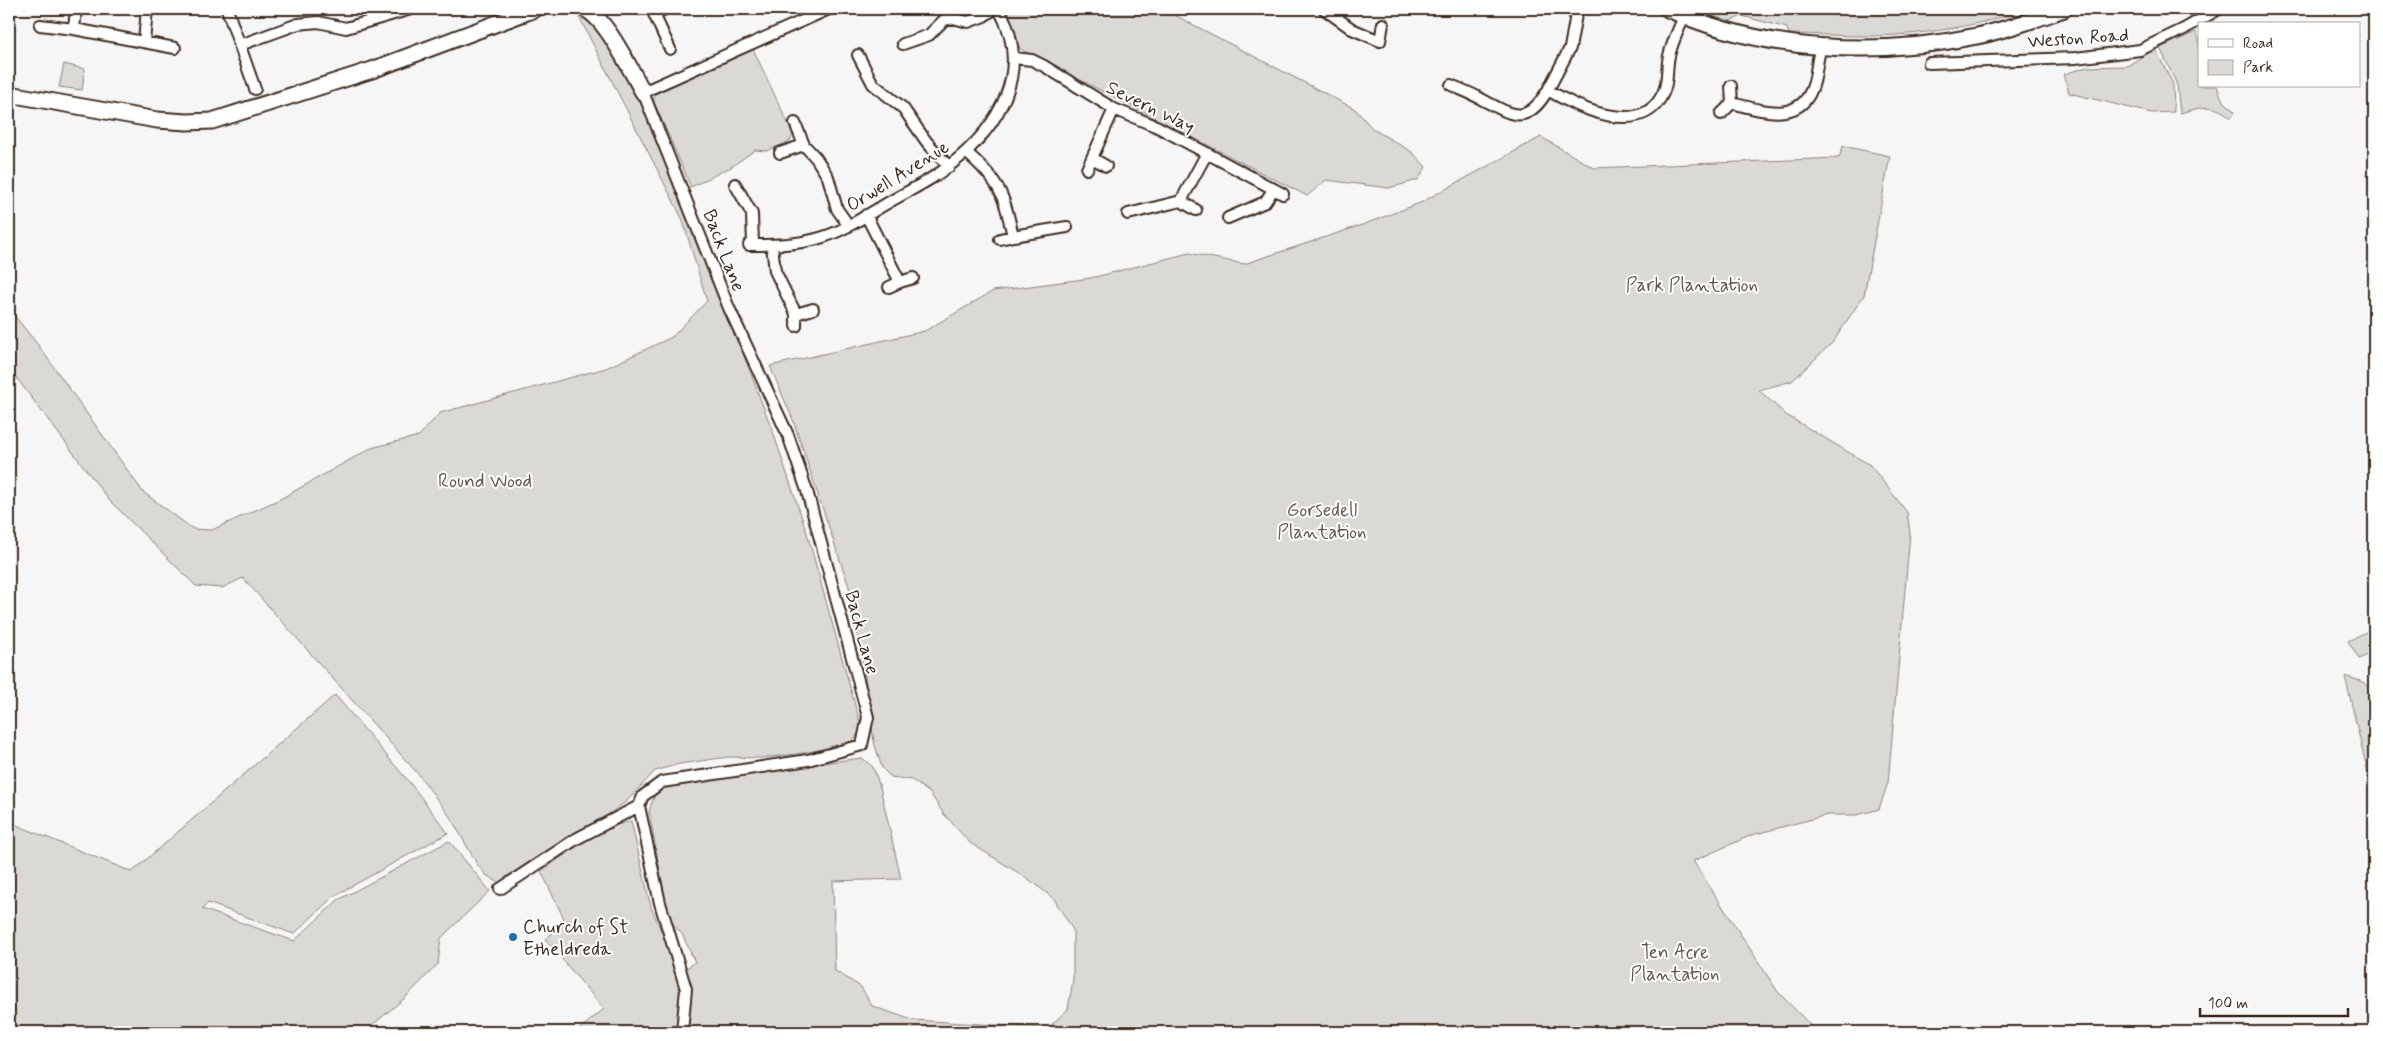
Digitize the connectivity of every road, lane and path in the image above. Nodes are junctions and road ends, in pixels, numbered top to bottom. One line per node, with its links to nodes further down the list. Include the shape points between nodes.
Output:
1 (76, 9): 20 (street)
2 (146, 9): 21 (street)
3 (227, 9): 23 (street)
4 (411, 9): 23 (street, via 346,28 318,22 298,24)
5 (534, 9): 35 (street, via 372,70 212,121 157,120)
6 (585, 9): 34 (street, via 607,32)
7 (665, 9): 16 (street)
8 (829, 9): 34 (street)
9 (994, 9): 22 (street, via 968,22 953,18 944,20 929,35)
10 (998, 9): 28 (street, Orwell Avenue, via 1011,36)
11 (1324, 9): 18 (street, via 1352,29 1380,41)
12 (1577, 9): 33 (street, via 1570,48)
13 (1668, 9): 17 (street)
14 (2064, 9): 24 (street, via 1977,36 1873,48)
15 (2219, 9): 29 (street, Weston Road, via 2140,50 2075,58)
16 (653, 11): 26 (street)
17 (1684, 16): 24 (street, via 1758,38); 33 (street, via 1669,56 1664,92 1644,113 1631,118 1615,117)
18 (1383, 24)
19 (40, 25): 20 (street)
20 (74, 29): 21 (street)
21 (144, 42): 25 (street)
22 (903, 44)
23 (240, 46): 32 (street)
24 (1821, 47): 36 (street, via 1814,83 1803,104 1788,111 1767,112)
25 (175, 48)
26 (670, 49)
27 (858, 55): 46 (street, via 873,84 903,108)
28 (1014, 58): 37 (street, Severn Way, via 1032,60); 41 (street, Orwell Avenue, via 1006,99)
29 (1930, 63)
30 (1451, 85): 33 (street, via 1514,115 1533,109)
31 (1731, 86): 36 (street)
32 (255, 89)
33 (1548, 90)
34 (643, 92): 65 (street, Back Lane, via 729,308 788,435 808,491 868,717 862,745 808,760 662,782 643,796)
35 (9, 94)
36 (1732, 103): 38 (street)
37 (1114, 108): 43 (street, Severn Way, via 1146,120); 44 (street)
38 (1721, 114)
39 (795, 122): 40 (street)
40 (804, 145): 42 (street); 54 (street, via 828,177 837,210)
41 (966, 152): 46 (street, Orwell Avenue); 56 (street, via 991,175 1001,191)
42 (780, 153)
43 (1207, 153): 49 (street); 53 (street, Severn Way, via 1278,192 1265,202)
44 (1092, 158): 45 (street); 47 (street)
45 (1106, 166)
46 (949, 167): 52 (street, Orwell Avenue)
47 (1087, 169)
48 (735, 184): 58 (street, Orwell Avenue, via 752,214 751,245)
49 (1181, 201): 50 (street); 51 (street)
50 (1196, 210)
51 (1128, 214)
52 (866, 215): 54 (street, Orwell Avenue); 60 (street)
53 (1228, 218)
54 (849, 226): 58 (street, Orwell Avenue, via 820,238)
55 (1067, 227): 56 (street)
56 (1013, 236): 57 (street)
57 (1000, 239)
58 (772, 246): 63 (street, via 774,271)
59 (913, 278): 60 (street)
60 (900, 282): 61 (street)
61 (889, 287)
62 (813, 309): 63 (street)
63 (796, 314): 64 (street)
64 (796, 326)
65 (639, 806): 66 (street, via 576,840); 67 (street, via 660,903 686,989)
66 (500, 889)
67 (682, 1032)

